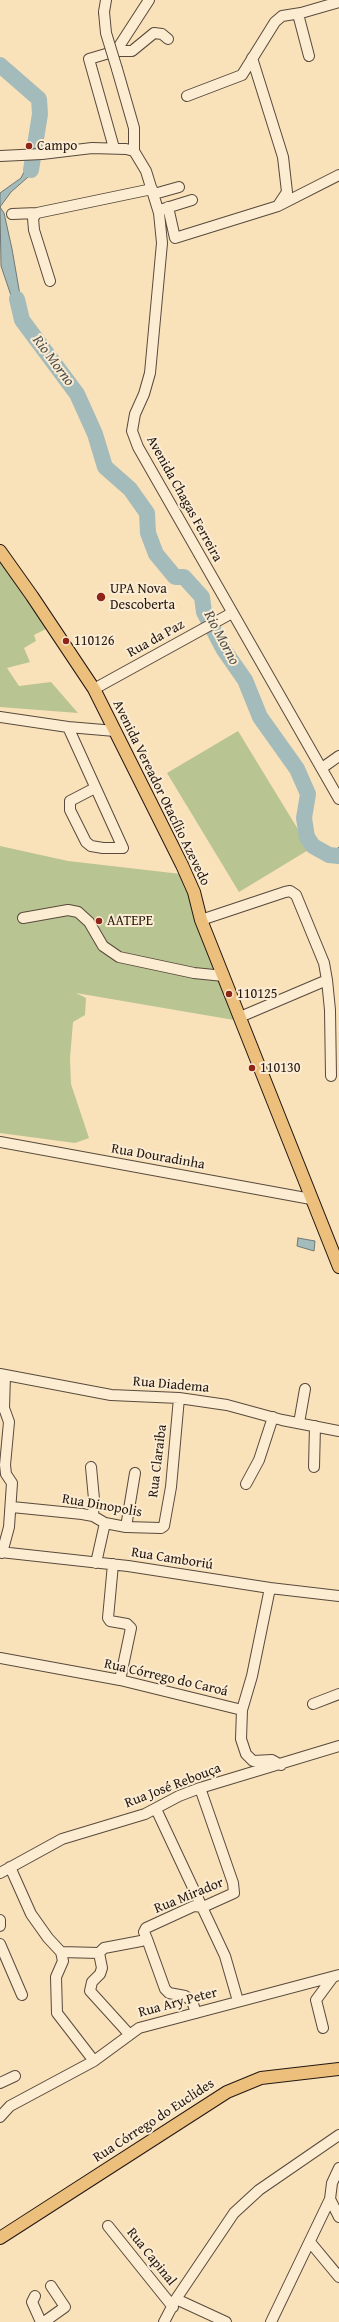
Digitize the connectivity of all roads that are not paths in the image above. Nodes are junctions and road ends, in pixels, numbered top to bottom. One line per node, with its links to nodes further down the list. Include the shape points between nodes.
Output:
1 (106, 0): 11 (street, Avenida Chagas Ferreira, bridge, via 106,33 134,128)
2 (149, 0): 6 (street)
3 (339, 2): 4 (street)
4 (298, 14): 7 (street); 8 (street, via 282,16 275,22)
5 (168, 39): 6 (street, via 162,34 154,33 132,50)
6 (116, 51): 10 (street, via 89,59)
7 (309, 56)
8 (252, 58): 9 (street, via 242,75); 17 (street, via 283,157 287,192)
9 (187, 96)
10 (114, 148): 11 (street); 12 (street, via 82,148 42,154)
11 (134, 151): 15 (street, Avenida Chagas Ferreira)
12 (0, 156)
13 (339, 175): 17 (street)
14 (179, 187): 15 (street)
15 (153, 191): 18 (street, Avenida Chagas Ferreira); 19 (street)
16 (192, 200): 18 (street)
17 (278, 206): 18 (street, via 175,238)
18 (163, 209): 23 (street, Avenida Chagas Ferreira, via 150,373 135,414 132,431 138,447)
19 (37, 213): 20 (street); 21 (street, via 33,218 34,230)
20 (12, 214)
21 (50, 281)
22 (0, 551): 24 (main road, Avenida Vereador Otacílio Azevedo)
23 (229, 615): 24 (street, Rua da Paz); 29 (street, Avenida Chagas Ferreira)
24 (94, 689): 27 (main road, Avenida Vereador Otacílio Azevedo)
25 (0, 717): 26 (street)
26 (68, 727): 27 (street); 30 (street)
27 (115, 731): 33 (main road, Avenida Vereador Otacílio Azevedo, via 191,885)
28 (339, 756): 29 (street)
29 (322, 768): 31 (street, Avenida Chagas Ferreira)
30 (95, 788): 30 (street, via 98,795 123,848 91,846 86,842 70,810 70,801)
31 (339, 799)
32 (23, 918): 34 (street, via 68,910 78,912 89,922 104,946 119,957 194,974)
33 (201, 920): 34 (main road, Avenida Vereador Otacílio Azevedo); 35 (street, via 290,891 296,895 324,963)
34 (224, 976): 36 (main road, Avenida Vereador Otacílio Azevedo)
35 (327, 980): 36 (street); 37 (street)
36 (240, 1017): 39 (main road, Avenida Vereador Otacílio Azevedo)
37 (331, 1076)
38 (0, 1142): 39 (street, Rua Douradinha)
39 (311, 1199): 40 (main road, Avenida Vereador Otacílio Azevedo)
40 (339, 1267)
41 (2, 1374): 43 (street, Rua Diadema, via 111,1395); 52 (street, via 4,1408 9,1422 5,1465 6,1474 12,1483)
42 (305, 1389): 45 (street)
43 (179, 1398): 44 (street, Rua Diadema, via 227,1405); 56 (street, Rua Claraiba, via 171,1487)
44 (272, 1417): 45 (street, Rua Diadema); 51 (street, via 259,1460)
45 (299, 1423): 46 (street, Rua Diadema)
46 (315, 1426): 47 (street, Rua Diadema); 49 (street)
47 (339, 1431)
48 (91, 1466): 53 (street)
49 (314, 1467)
50 (135, 1473): 55 (street)
51 (246, 1484)
52 (12, 1507): 53 (street, Rua Dinopolis); 57 (street)
53 (93, 1516): 54 (street, Rua Dinopolis)
54 (105, 1523): 55 (street, Rua Dinopolis); 58 (street)
55 (126, 1527): 56 (street, Rua Dinopolis)
56 (162, 1527)
57 (1, 1553): 58 (street, Rua Camboriú)
58 (96, 1563): 59 (street, Rua Camboriú)
59 (113, 1564): 60 (street, Rua Camboriú); 63 (street, via 108,1618 110,1621 127,1624 131,1628)
60 (270, 1588): 61 (street, Rua Camboriú); 66 (street, via 252,1676)
61 (339, 1596)
62 (0, 1658): 63 (street, Rua Córrego do Caroá)
63 (120, 1680): 66 (street, Rua Córrego do Caroá)
64 (339, 1694): 65 (street)
65 (313, 1704)
66 (242, 1710): 68 (street, Rua Córrego do Caroá, via 241,1739 246,1754 253,1761 272,1760)
67 (339, 1746): 68 (street, Rua José Rebouça)
68 (281, 1765): 69 (street, Rua José Rebouça)
69 (200, 1788): 70 (street, Rua José Rebouça); 73 (street, Rua Mirador, via 234,1889 233,1894)
70 (156, 1809): 71 (street, Rua José Rebouça, via 62,1839); 73 (street)
71 (10, 1867): 72 (street, Rua José Rebouça); 78 (street, via 31,1914)
72 (0, 1872)
73 (203, 1907): 76 (street, Rua Mirador, via 194,1906 146,1928 144,1932); 82 (street, via 225,1956)
74 (0, 1920): 75 (street)
75 (0, 1926)
76 (147, 1939): 79 (street, via 104,1948); 83 (street, via 165,1989 169,1993 185,1996 192,2001)
77 (0, 1944): 81 (street)
78 (61, 1952): 79 (street); 86 (street, via 63,1961 56,1977 57,2013)
79 (99, 1953): 85 (street, via 102,1968 92,1982 90,1991)
80 (336, 1976): 82 (street, Rua Ary Peter); 84 (street, via 316,2000)
81 (22, 1995)
82 (238, 2001): 83 (street, Rua Ary Peter)
83 (196, 2013): 85 (street, Rua Ary Peter, via 139,2028)
84 (323, 2028)
85 (129, 2034): 86 (street, Rua Ary Peter)
86 (94, 2061): 90 (street, Rua Ary Peter, via 10,2106)
87 (339, 2069): 96 (main road, Rua Córrego do Euclides, via 261,2078 227,2092)
88 (15, 2076): 89 (street)
89 (0, 2083)
90 (0, 2116)
91 (339, 2135): 101 (street, via 260,2190 234,2213)
92 (339, 2168): 93 (street, via 332,2183)
93 (330, 2199): 94 (street); 97 (street)
94 (339, 2217)
95 (108, 2226): 101 (street, Rua Capinal)
96 (0, 2238)
97 (310, 2242): 98 (street); 105 (street)
98 (339, 2277)
99 (51, 2286): 102 (street, via 64,2309)
100 (35, 2296): 102 (street, via 32,2302)
101 (174, 2303): 103 (street); 104 (street)
102 (42, 2322)
103 (164, 2322)
104 (226, 2322)
105 (272, 2322)

